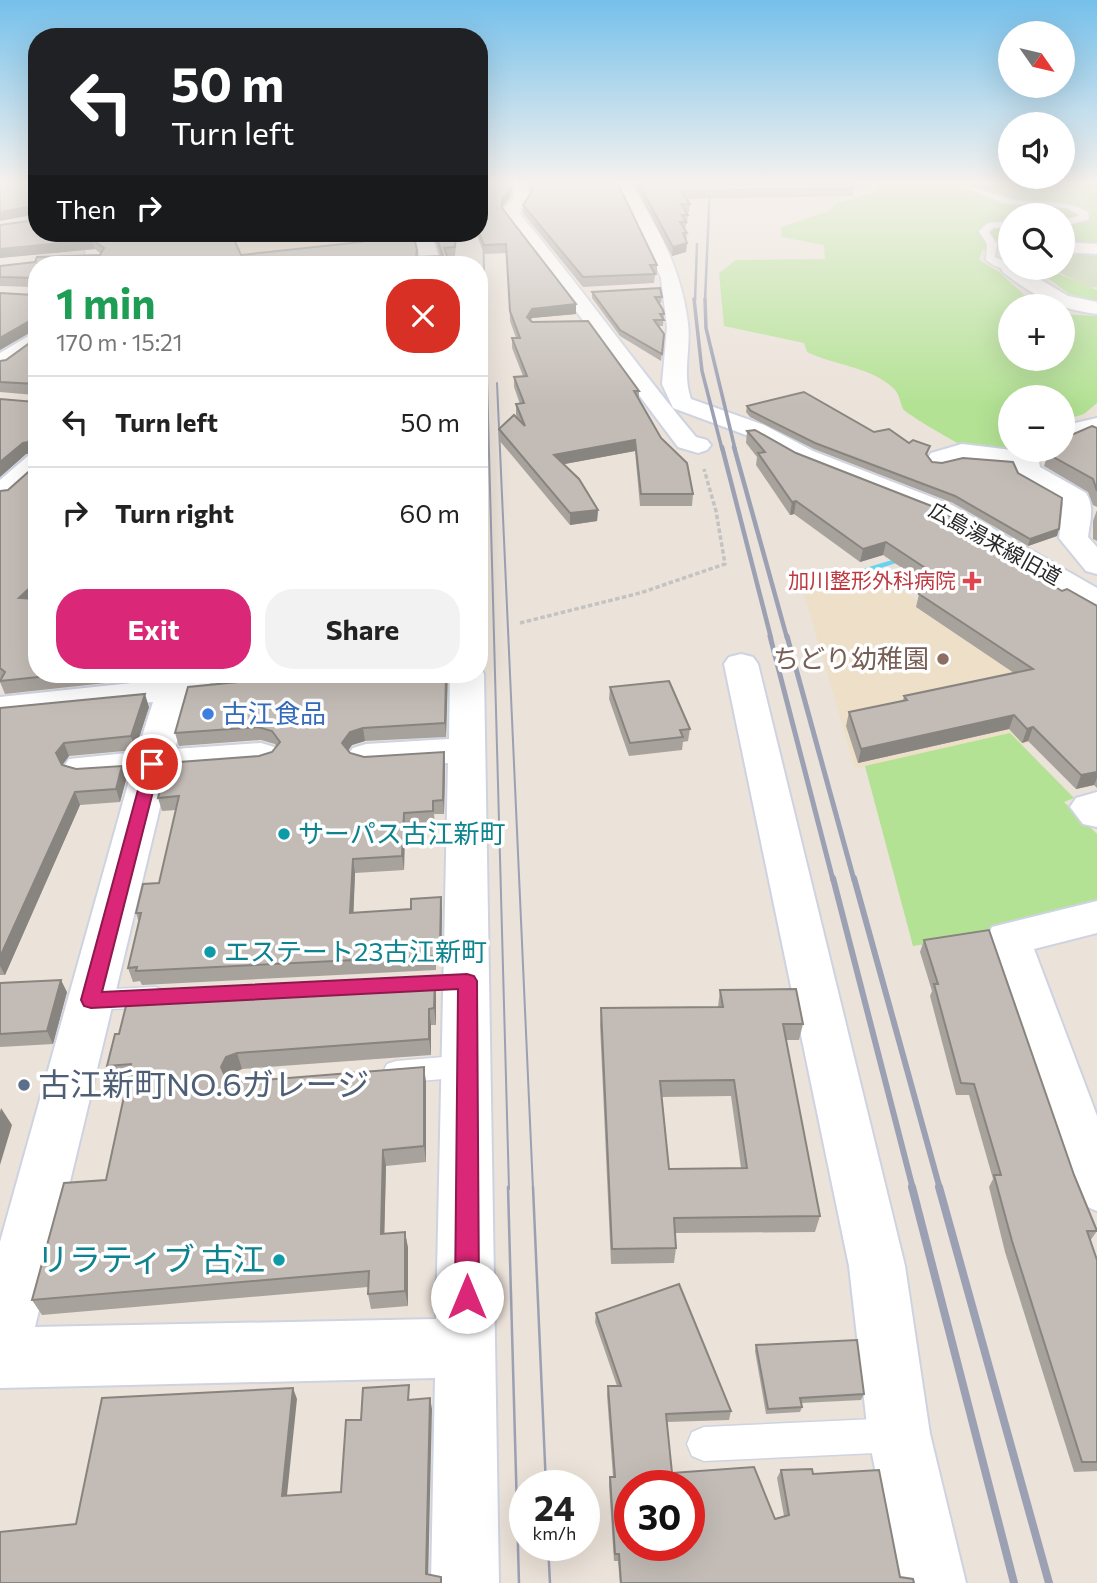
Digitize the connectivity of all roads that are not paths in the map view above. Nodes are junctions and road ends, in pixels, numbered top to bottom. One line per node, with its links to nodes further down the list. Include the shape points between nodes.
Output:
1 (551, 258): 5 (street, via 582,292)
2 (658, 258): 9 (street, via 678,327 674,384 681,403)
3 (1029, 280): 4 (street, via 1053,299)
4 (1097, 308)
5 (597, 321): 6 (street); 9 (street, via 634,377 701,457)
6 (574, 323)
7 (28, 343): 8 (street)
8 (0, 363)
9 (688, 407): 19 (street, 広島湯来線旧道, via 755,430 804,457 942,512)
10 (1097, 425): 11 (street)
11 (1075, 432)
12 (998, 454): 13 (street, via 962,452)
13 (940, 459)
14 (1027, 462): 17 (street, via 1024,466 1032,477 1076,499)
15 (28, 471): 16 (street)
16 (0, 494)
17 (1088, 511): 18 (street, via 1073,538)
18 (1097, 565)
19 (1089, 587)
20 (741, 664): 43 (street, via 877,1266)
21 (168, 683): 26 (street)
22 (175, 683): 30 (street)
23 (200, 683): 25 (street)
24 (467, 683): 27 (street)
25 (226, 684)
26 (0, 708)
27 (467, 750): 29 (street); 37 (street, via 454,982)
28 (261, 755): 30 (street)
29 (366, 756)
30 (152, 764): 31 (street); 36 (street)
31 (82, 768)
32 (1097, 805): 33 (street, via 1090,807)
33 (1097, 814)
34 (1097, 917): 39 (street, via 1008,939)
35 (174, 996): 36 (lane)
36 (91, 1000): 40 (street)
37 (467, 1066): 38 (lane); 41 (street)
38 (374, 1073)
39 (1097, 1186)
40 (0, 1348)
41 (467, 1348): 42 (street); 45 (street)
42 (0, 1358)
43 (899, 1434): 44 (lane); 46 (street)
44 (704, 1444)
45 (465, 1583)
46 (932, 1583)

